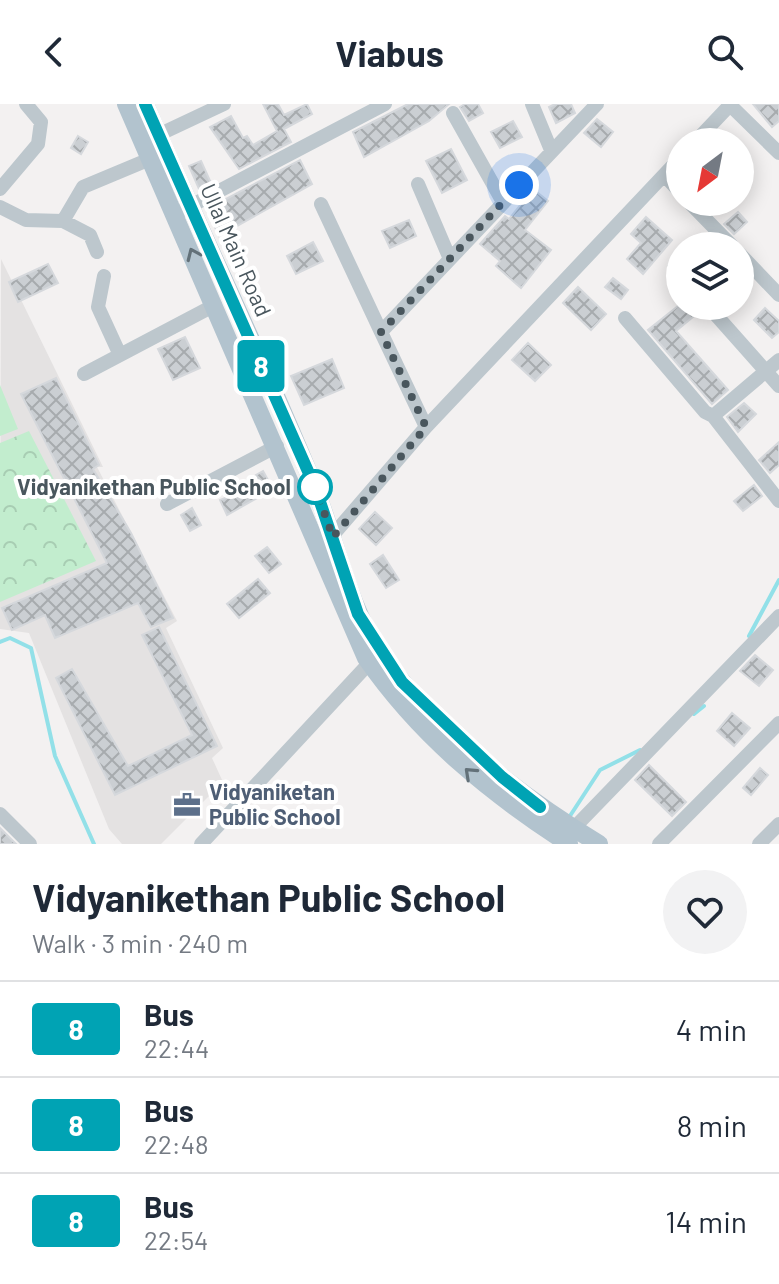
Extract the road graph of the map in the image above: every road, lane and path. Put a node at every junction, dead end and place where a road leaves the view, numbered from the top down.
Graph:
1 (26, 104) edge
2 (126, 104) edge
3 (145, 104) edge
4 (224, 104) edge
5 (385, 104) edge
6 (532, 104) edge
7 (597, 104) edge
8 (730, 104) edge
9 (453, 113) dead end
10 (708, 128) edge
11 (158, 135) junction
12 (551, 150) junction
13 (779, 153) edge
14 (150, 159) junction
15 (664, 175) edge
16 (1, 183) edge
17 (418, 184) dead end
18 (503, 202) junction
19 (321, 204) dead end
20 (0, 207) edge
21 (183, 210) junction
22 (703, 216) edge
23 (63, 221) junction
24 (718, 232) edge
25 (97, 252) dead end
26 (450, 259) junction
27 (754, 269) edge
28 (104, 276) dead end
29 (779, 295) edge
30 (215, 305) junction
31 (625, 318) dead end
32 (721, 320) edge
33 (381, 332) junction
34 (120, 355) junction
35 (779, 360) edge
36 (767, 371) junction
37 (84, 374) dead end
38 (779, 386) edge
39 (713, 416) junction
40 (426, 427) junction
41 (277, 446) junction
42 (779, 501) edge
43 (167, 504) dead end
44 (327, 542) junction
45 (779, 616) edge
46 (375, 657) junction
47 (779, 723) edge
48 (0, 814) edge
49 (779, 824) edge
50 (569, 838) edge
51 (30, 844) edge
52 (201, 844) edge
53 (599, 844) edge
54 (659, 844) edge
55 (759, 844) edge

1 - 16 street
2 - 14 main road, Ullal Main Road
3 - 11 main road, Ullal Main Road
4 - 11 street
5 - 21 street
6 - 12 street
7 - 12 street
8 - 10 street
8 - 13 street
9 - 18 street
11 - 21 main road, Ullal Main Road
12 - 18 street
14 - 21 main road, Ullal Main Road
14 - 23 street
15 - 40 street
17 - 26 street
18 - 26 street
19 - 33 street
20 - 23 street
30 -> 21 main road, Ullal Main Road
21 - 44 main road, Ullal Main Road
22 - 24 street
23 - 25 street
26 - 33 street
27 - 29 street
28 - 34 street
30 - 34 street
30 - 41 main road, Ullal Main Road
31 - 39 street
32 - 36 street
33 - 40 street
34 - 37 street
35 - 36 street
36 - 38 street
36 - 39 street
39 - 42 street
40 - 44 street
41 - 43 street
41 - 44 main road, Ullal Main Road
44 - 46 main road, Ullal Main Road
45 - 50 street
46 - 50 main road, Ullal Main Road
46 - 52 street
47 - 54 street
48 - 51 street
49 - 55 street
50 - 53 main road, Ullal Main Road

